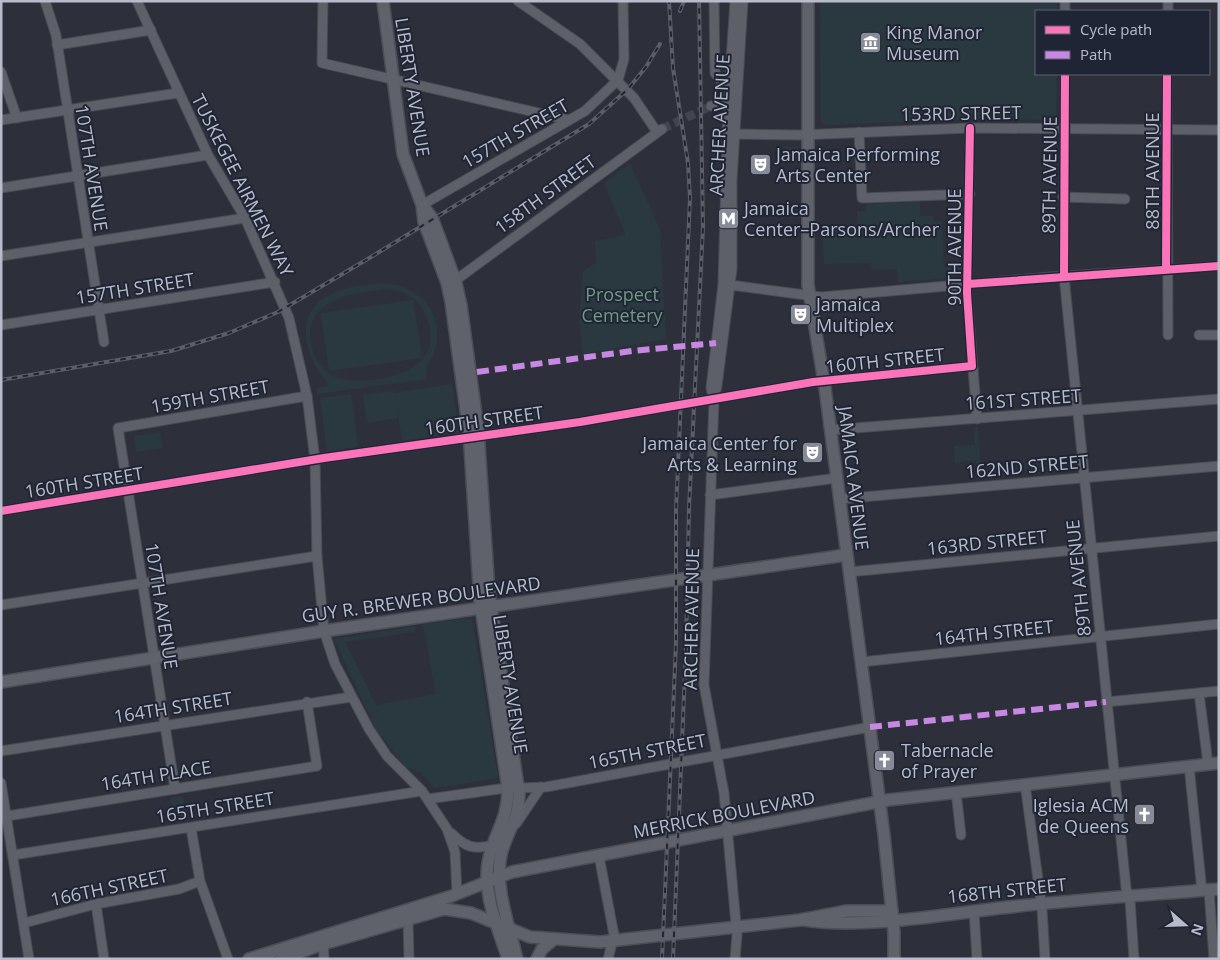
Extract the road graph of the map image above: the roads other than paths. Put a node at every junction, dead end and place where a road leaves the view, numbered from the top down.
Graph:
1 (44, 1) edge
2 (137, 1) edge
3 (323, 1) edge
4 (383, 1) edge
5 (518, 1) edge
6 (624, 1) edge
7 (714, 1) edge
8 (735, 1) edge
9 (743, 1) edge
10 (808, 1) edge
11 (150, 30) junction
12 (57, 45) junction
13 (1, 72) edge
14 (1064, 75) edge
15 (1167, 75) edge
16 (393, 79) junction
17 (618, 80) junction
18 (729, 87) junction
19 (178, 93) junction
20 (732, 102) junction
21 (711, 106) tunnel mouth
22 (67, 110) junction
23 (17, 118) junction
24 (1, 120) edge
25 (568, 120) junction
26 (970, 128) junction
27 (1065, 129) junction
28 (1167, 129) junction
29 (1219, 130) edge
30 (859, 132) junction
31 (734, 134) junction
32 (809, 135) junction
33 (208, 155) junction
34 (77, 176) junction
35 (1, 188) edge
36 (970, 194) junction
37 (1063, 197) junction
38 (1125, 199) dead end
39 (422, 205) junction
40 (245, 218) junction
41 (88, 243) junction
42 (1, 256) edge
43 (1219, 266) edge
44 (1166, 269) junction
45 (1064, 276) junction
46 (275, 282) junction
47 (451, 282) junction
48 (726, 284) junction
49 (968, 284) junction
50 (811, 296) junction
51 (98, 310) junction
52 (1, 325) edge
53 (1168, 335) dead end
54 (1199, 335) dead end
55 (1219, 335) edge
56 (104, 342) dead end
57 (972, 366) junction
58 (824, 381) junction
59 (306, 396) junction
60 (1219, 399) edge
61 (714, 400) junction
62 (1077, 411) junction
63 (977, 419) junction
64 (118, 428) joint
65 (830, 430) junction
66 (474, 438) junction
67 (315, 460) junction
68 (1219, 466) edge
69 (1084, 477) junction
70 (836, 478) junction
71 (127, 491) junction
72 (710, 495) junction
73 (839, 498) junction
74 (1, 511) edge
75 (1219, 536) edge
76 (1092, 548) junction
77 (846, 555) junction
78 (317, 556) junction
79 (849, 572) junction
80 (707, 575) junction
81 (142, 583) junction
82 (1, 606) edge
83 (486, 607) junction
84 (1219, 624) edge
85 (324, 631) junction
86 (1100, 637) junction
87 (154, 658) junction
88 (861, 662) junction
89 (1, 682) edge
90 (1219, 691) edge
91 (1199, 693) junction
92 (351, 696) junction
93 (307, 702) junction
94 (1106, 702) junction
95 (165, 725) junction
96 (870, 727) junction
97 (1, 751) edge
98 (716, 754) junction
99 (1213, 763) edge
100 (1189, 766) junction
101 (1115, 774) junction
102 (1, 783) edge
103 (1025, 784) junction
104 (541, 787) junction
105 (513, 788) junction
106 (175, 789) junction
107 (422, 791) junction
108 (956, 792) junction
109 (428, 799) junction
110 (880, 802) junction
111 (4, 817) edge
112 (514, 827) junction
113 (191, 828) junction
114 (447, 829) junction
115 (728, 831) junction
116 (962, 835) dead end
117 (493, 845) junction
118 (13, 855) junction
119 (599, 856) junction
120 (499, 876) junction
121 (200, 881) junction
122 (487, 881) junction
123 (1210, 890) edge
124 (457, 894) junction
125 (1128, 895) junction
126 (96, 904) junction
127 (1040, 904) junction
128 (974, 911) junction
129 (892, 915) junction
130 (408, 919) junction
131 (800, 920) junction
132 (24, 923) junction
133 (497, 924) junction
134 (736, 927) junction
135 (510, 930) junction
136 (554, 939) junction
137 (323, 940) junction
138 (612, 942) junction
139 (1214, 958) edge
140 (1219, 958) edge
141 (29, 959) edge
142 (104, 959) edge
143 (228, 959) edge
144 (249, 959) edge
145 (281, 959) edge
146 (324, 959) edge
147 (409, 959) edge
148 (508, 959) edge
149 (517, 959) edge
150 (537, 959) edge
151 (608, 959) edge
152 (735, 959) edge
153 (894, 959) edge
154 (977, 959) edge
155 (1045, 959) edge
156 (1134, 959) edge
157 (1204, 959) edge

1 - 12 street, 107TH AVENUE
2 - 11 street, TUSKEGEE AIRMEN WAY
3 - 16 street
4 - 16 main road, LIBERTY AVENUE
5 - 17 street
6 - 17 street
7 - 18 street
8 - 18 street, ARCHER AVENUE
9 - 20 street, ARCHER AVENUE
10 - 32 main road, JAMAICA AVENUE
11 - 12 street
11 - 19 street, TUSKEGEE AIRMEN WAY
12 - 22 street, 107TH AVENUE
13 - 23 street
14 - 27 street, 89TH AVENUE
15 - 28 street, 88TH AVENUE
16 - 25 street
16 - 39 main road, LIBERTY AVENUE
17 - 25 street, 157TH STREET
17 - 47 street, 158TH STREET
18 - 20 street, ARCHER AVENUE
19 - 22 street
19 - 33 street, TUSKEGEE AIRMEN WAY
20 - 21 street
20 - 31 street, ARCHER AVENUE
20 - 48 street, ARCHER AVENUE
22 - 23 street
22 - 34 street, 107TH AVENUE
23 - 24 street
25 - 39 street, 157TH STREET
26 - 27 street, 153RD STREET
26 - 30 street, 153RD STREET
26 - 36 street, 90TH AVENUE
27 - 28 street, 153RD STREET
27 - 37 street, 89TH AVENUE
28 - 29 street, 153RD STREET
28 - 44 street, 88TH AVENUE
30 - 32 street, 153RD STREET
30 - 36 street
31 - 32 street, 153RD STREET
31 - 48 street, ARCHER AVENUE
32 - 50 main road, JAMAICA AVENUE
33 - 34 street
33 - 40 street, TUSKEGEE AIRMEN WAY
34 - 35 street
34 - 41 street, 107TH AVENUE
36 - 49 street, 90TH AVENUE
37 - 38 street
37 - 45 street, 89TH AVENUE
39 - 47 main road, LIBERTY AVENUE
40 - 41 street
40 - 46 street, TUSKEGEE AIRMEN WAY
41 - 42 street
41 - 51 street, 107TH AVENUE
43 - 44 street
44 - 45 street
44 - 53 street, 88TH AVENUE
45 - 49 street
45 - 62 street, 89TH AVENUE
46 - 51 street, 157TH STREET
46 - 59 street, TUSKEGEE AIRMEN WAY
47 - 66 main road, LIBERTY AVENUE
48 - 50 street
48 - 61 street, ARCHER AVENUE
49 - 50 street
49 - 57 street, 90TH AVENUE
50 - 58 main road, JAMAICA AVENUE
51 - 52 street, 157TH STREET
51 - 56 street, 107TH AVENUE
54 - 55 street
57 - 58 street, 160TH STREET
57 - 63 street, 90TH AVENUE
58 - 61 street, 160TH STREET
58 - 65 main road, JAMAICA AVENUE
59 - 64 street, 159TH STREET
59 - 67 street, TUSKEGEE AIRMEN WAY
60 - 62 street, 161ST STREET
61 - 66 street, 160TH STREET
61 - 72 street, ARCHER AVENUE
62 - 63 street, 161ST STREET
62 - 69 street, 89TH AVENUE
63 - 65 street, 161ST STREET
64 - 71 street, 107TH AVENUE
65 - 70 main road, JAMAICA AVENUE
66 - 67 street, 160TH STREET
66 - 83 main road, LIBERTY AVENUE
67 - 71 street, 160TH STREET
67 - 78 street, TUSKEGEE AIRMEN WAY
68 - 69 street, 162ND STREET
69 - 73 street, 162ND STREET
69 - 76 street, 89TH AVENUE
70 - 72 street
70 - 73 main road, JAMAICA AVENUE
71 - 74 street, 160TH STREET
71 - 81 street, 107TH AVENUE
72 - 80 street, ARCHER AVENUE
73 - 77 main road, JAMAICA AVENUE
75 - 76 street, 163RD STREET
76 - 79 street, 163RD STREET
76 - 86 street, 89TH AVENUE
77 - 79 main road, JAMAICA AVENUE
77 - 80 main road, GUY R. BREWER BOULEVARD
78 - 81 street
78 - 85 street, TUSKEGEE AIRMEN WAY
79 - 88 main road, JAMAICA AVENUE
80 - 83 main road, GUY R. BREWER BOULEVARD
80 - 98 street, ARCHER AVENUE
81 - 82 street
81 - 87 street, 107TH AVENUE
83 - 85 main road, GUY R. BREWER BOULEVARD
83 - 105 main road, LIBERTY AVENUE
84 - 86 street, 164TH STREET
85 - 87 main road, GUY R. BREWER BOULEVARD
85 - 92 street, TUSKEGEE AIRMEN WAY
86 - 88 street, 164TH STREET
86 - 94 street, 89TH AVENUE
87 - 89 main road, GUY R. BREWER BOULEVARD
87 - 95 street, 107TH AVENUE
88 - 96 main road, JAMAICA AVENUE
90 - 91 street
91 - 94 street
91 - 99 street
92 - 93 street, 164TH STREET
92 - 107 street, TUSKEGEE AIRMEN WAY
93 - 95 street, 164TH STREET
93 - 106 street, 164TH PLACE
94 - 101 street, 89TH AVENUE
95 - 97 street, 164TH STREET
95 - 106 street, 107TH AVENUE
96 - 98 street, 165TH STREET
96 - 110 main road, JAMAICA AVENUE
98 - 104 street, 165TH STREET
98 - 115 street, ARCHER AVENUE
99 - 100 main road, MERRICK BOULEVARD
100 - 101 main road, MERRICK BOULEVARD
100 - 123 street
101 - 103 main road, MERRICK BOULEVARD
101 - 125 street, 89TH AVENUE
102 - 111 street
103 - 108 main road, MERRICK BOULEVARD
103 - 127 street
104 - 105 street, 165TH STREET
104 - 112 street, LIBERTY AVENUE
105 - 109 street, 165TH STREET
105 - 112 main road, LIBERTY AVENUE
105 - 117 main road, LIBERTY AVENUE
106 - 111 street, 164TH PLACE
107 - 109 street, TUSKEGEE AIRMEN WAY
107 - 113 street, 165TH STREET
108 - 110 main road, MERRICK BOULEVARD
108 - 116 street
109 - 114 street, TUSKEGEE AIRMEN WAY
110 - 115 main road, MERRICK BOULEVARD
110 - 129 main road, JAMAICA AVENUE
111 - 118 street
112 - 120 main road, LIBERTY AVENUE
113 - 118 street, 165TH STREET
113 - 121 street
114 - 117 street, TUSKEGEE AIRMEN WAY
114 - 124 street, TUSKEGEE AIRMEN WAY
115 - 119 main road, MERRICK BOULEVARD
115 - 134 street, ARCHER AVENUE
117 - 122 main road, LIBERTY AVENUE
118 - 132 street
119 - 120 main road, MERRICK BOULEVARD
119 - 138 street
120 - 122 main road, MERRICK BOULEVARD
120 - 135 main road, LIBERTY AVENUE
121 - 126 street, 166TH STREET
121 - 143 street
122 - 124 main road, MERRICK BOULEVARD
122 - 133 main road, LIBERTY AVENUE
123 - 125 main road, 168TH STREET
123 - 139 street
124 - 137 main road, MERRICK BOULEVARD
125 - 127 main road, 168TH STREET
125 - 156 street, 89TH AVENUE
126 - 132 street, 166TH STREET
126 - 142 street
127 - 128 main road, 168TH STREET
127 - 155 street
128 - 129 main road, 168TH STREET
128 - 154 street
129 - 131 main road, 168TH STREET
129 - 131 main road, 168TH STREET
129 - 153 main road, JAMAICA AVENUE
130 - 133 main road, MERRICK BOULEVARD
130 - 137 main road, MERRICK BOULEVARD
130 - 147 street
131 - 134 main road, 168TH STREET
132 - 141 street
133 - 135 main road, 168TH STREET
133 - 148 main road, LIBERTY AVENUE
134 - 138 main road, 168TH STREET
134 - 152 street, ARCHER AVENUE
135 - 136 main road, 168TH STREET
135 - 149 main road, LIBERTY AVENUE
136 - 138 main road, 168TH STREET
136 - 150 main road
137 - 144 main road, MERRICK BOULEVARD
137 - 145 main road, MERRICK BOULEVARD
137 - 146 street
138 - 151 street
139 - 140 street
139 - 157 street

